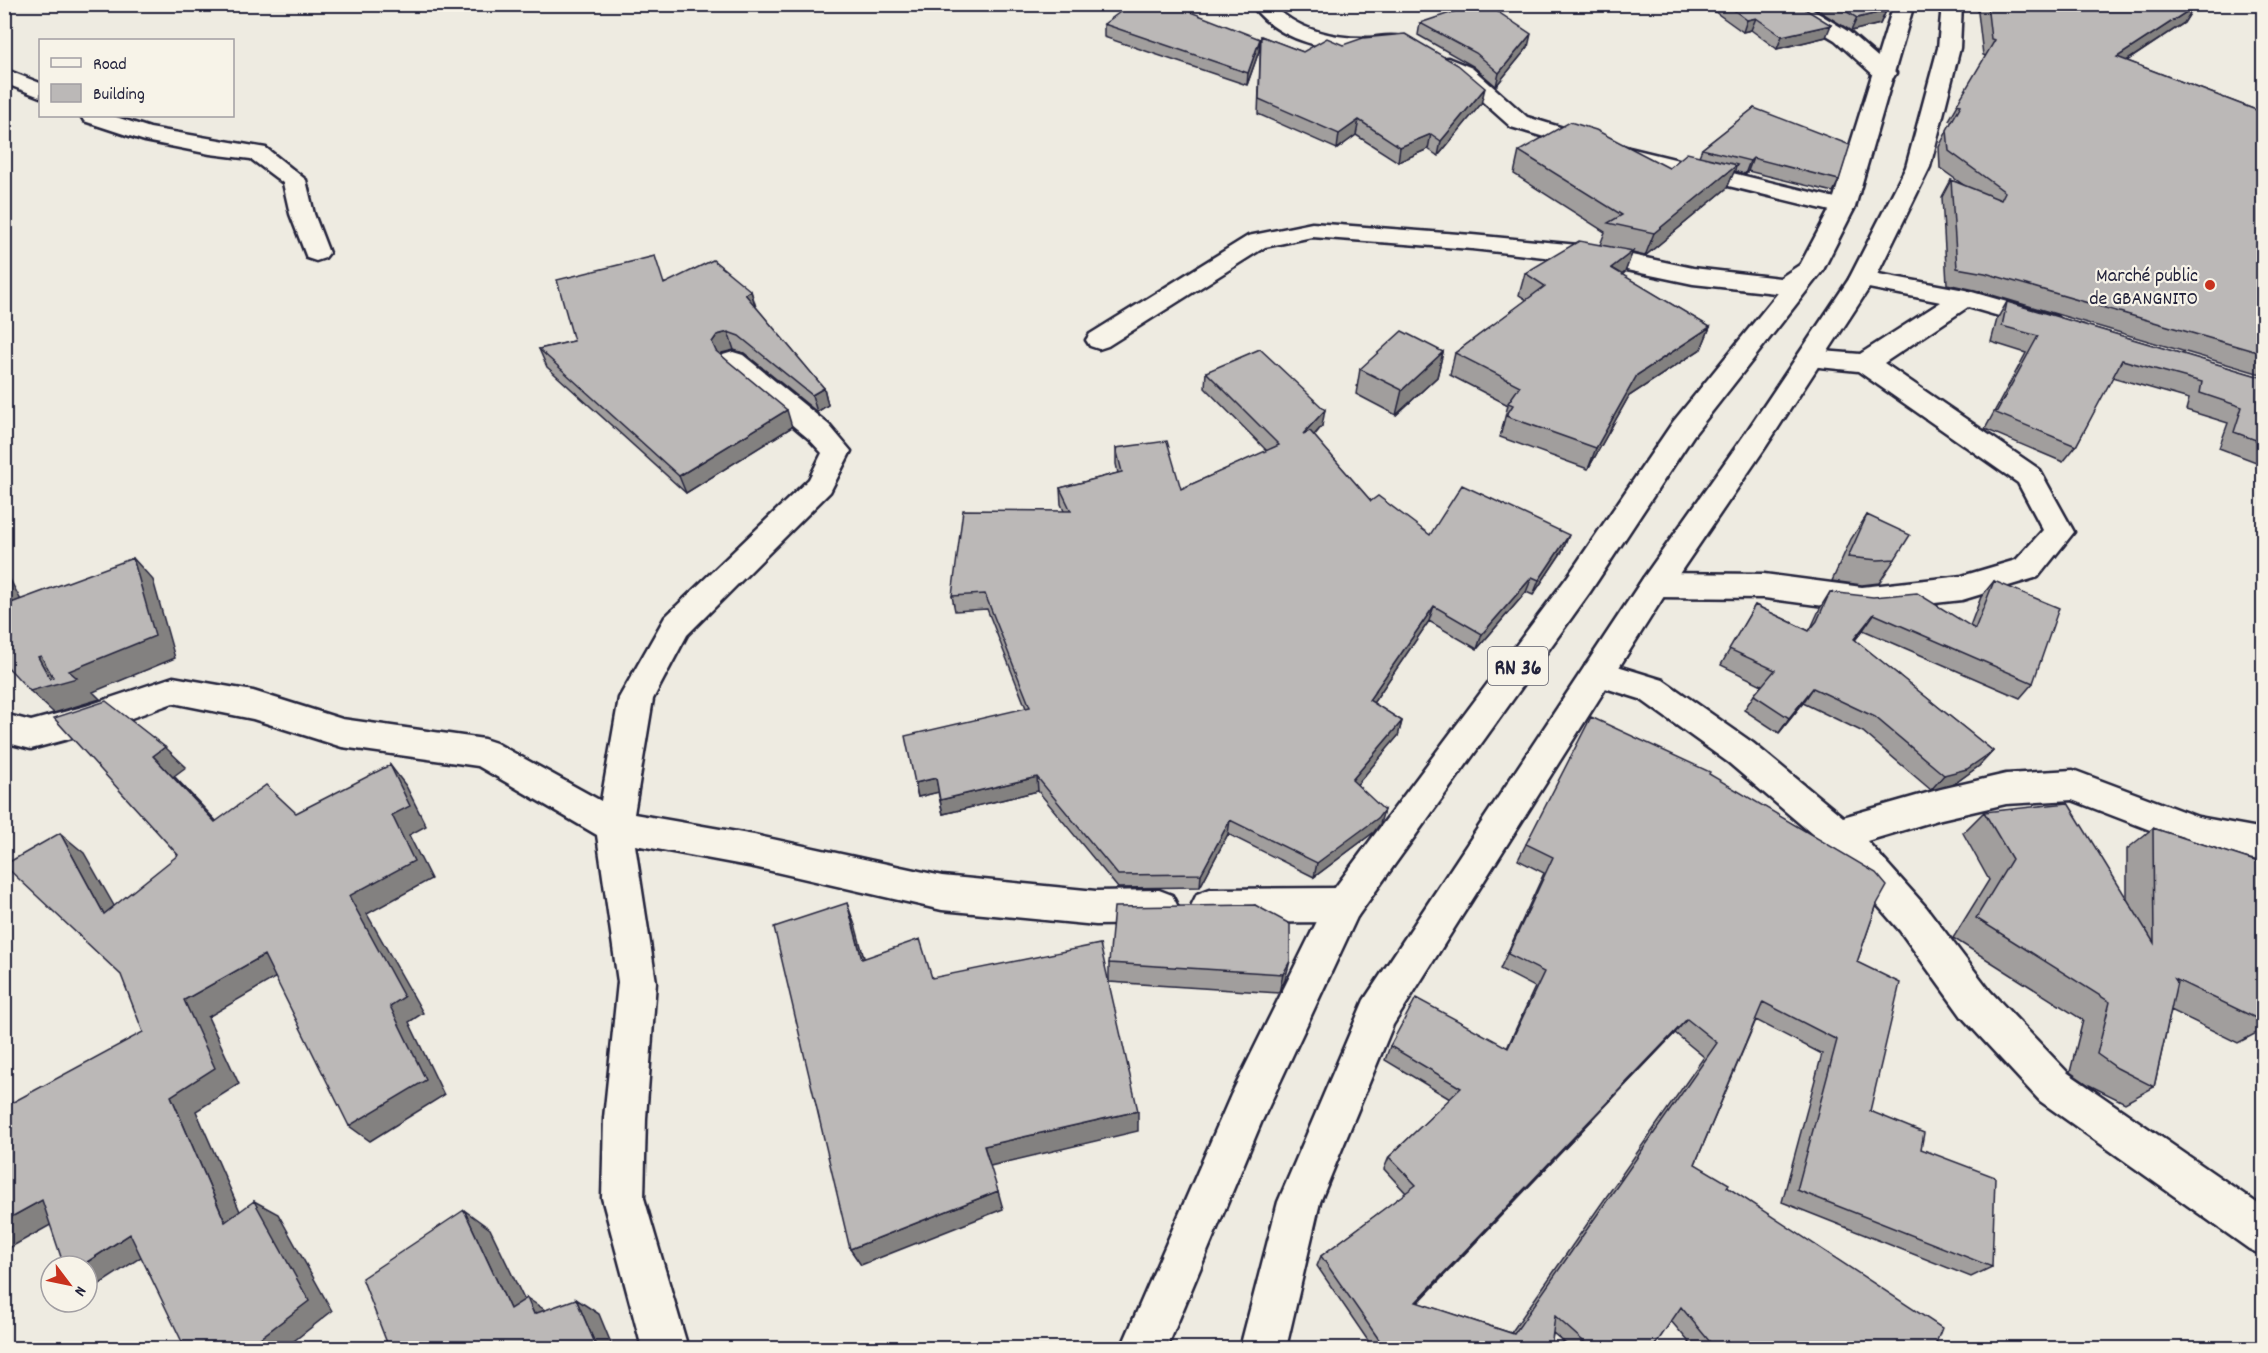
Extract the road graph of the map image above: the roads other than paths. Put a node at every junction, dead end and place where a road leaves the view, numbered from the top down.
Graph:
1 (1261, 4) edge
2 (1788, 4) edge
3 (1904, 4) edge
4 (1952, 4) edge
5 (1885, 73) junction
6 (4, 75) edge
7 (39, 91) edge
8 (95, 117) edge
9 (1844, 207) junction
10 (316, 253) dead end
11 (1810, 270) junction
12 (1862, 279) junction
13 (1965, 298) junction
14 (2068, 329) edge
15 (1099, 340) dead end
16 (1810, 359) junction
17 (733, 361) dead end
18 (1865, 363) junction
19 (1655, 585) junction
20 (1598, 673) junction
21 (4, 728) edge
22 (614, 826) junction
23 (1838, 834) junction
24 (2264, 845) edge
25 (1344, 905) junction
26 (2264, 1234) edge
27 (1141, 1346) edge
28 (665, 1348) edge
29 (1263, 1348) edge

1 - 9 street
2 - 5 street
3 - 5 street, RN 36
4 - 12 street, RN 36
5 - 9 street, RN 36
6 - 7 street
8 - 10 street
9 - 11 street, RN 36
11 - 15 street
11 - 25 street, RN 36
12 - 13 street
12 - 16 street, RN 36
13 - 14 street
13 - 18 street
16 - 18 street
16 - 19 street, RN 36
17 - 22 street
18 - 19 street
19 - 20 street, RN 36
20 - 23 street
20 - 29 street, RN 36
21 - 22 street
22 - 25 street
22 - 28 street
23 - 24 street
23 - 26 street
25 - 27 street, RN 36

